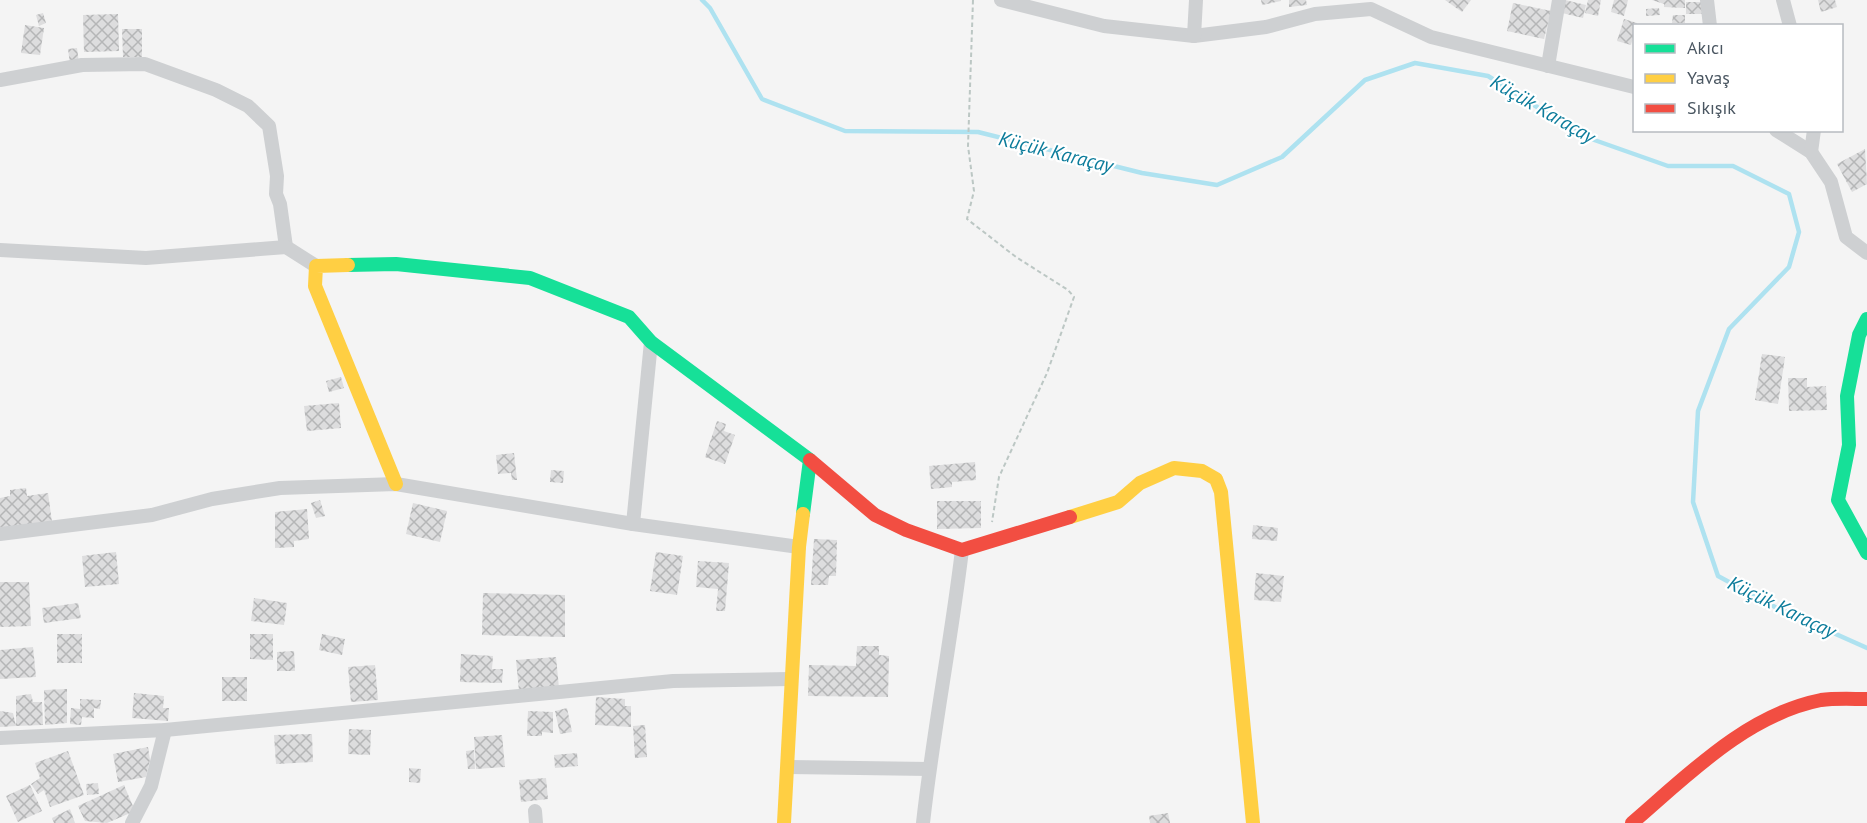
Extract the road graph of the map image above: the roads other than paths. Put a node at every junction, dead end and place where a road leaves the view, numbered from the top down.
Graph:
1 (1001, 0) edge
2 (1196, 0) edge
3 (1559, 0) edge
4 (1707, 0) edge
5 (1783, 0) edge
6 (1314, 7) edge
7 (1710, 24) edge
8 (1789, 24) edge
9 (1194, 36) junction
10 (1548, 66) junction
11 (0, 80) edge
12 (1633, 87) edge
13 (1779, 132) edge
14 (1814, 132) edge
15 (1811, 153) junction
16 (286, 248) junction
17 (0, 250) edge
18 (1867, 253) edge
19 (316, 266) junction
20 (1867, 319) edge
21 (651, 342) junction
22 (810, 460) junction
23 (396, 484) junction
24 (633, 524) junction
25 (0, 534) edge
26 (798, 547) junction
27 (962, 550) junction
28 (1867, 553) edge
29 (790, 679) junction
30 (1867, 699) edge
31 (165, 730) junction
32 (0, 738) edge
33 (789, 767) junction
34 (929, 770) junction
35 (132, 823) edge
36 (784, 823) edge
37 (923, 823) edge
38 (1253, 823) edge
39 (1632, 823) edge

1 - 9 street
2 - 9 street
3 - 10 street
4 - 7 street
5 - 8 street
6 - 9 street
6 - 10 street
10 - 12 street
11 - 16 street
13 - 15 street
14 - 15 street
15 - 18 street
16 - 17 street
16 - 19 street
19 - 21 street
19 - 23 street
20 - 28 street
21 - 22 street
21 - 24 street
22 - 26 street
22 - 27 street
23 - 24 street
23 - 25 street
24 - 26 street
26 - 29 street
27 - 34 street
27 - 38 street
29 - 31 street
29 - 33 street
30 - 39 street
31 - 32 street
31 - 35 street
33 - 34 street
33 - 36 street
34 - 37 street

